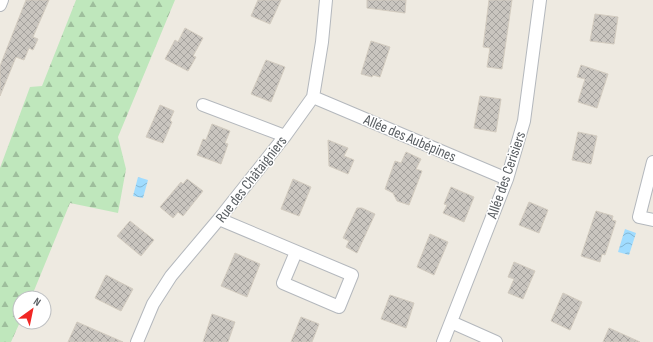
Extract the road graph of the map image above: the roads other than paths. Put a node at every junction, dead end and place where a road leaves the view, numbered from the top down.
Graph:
1 (2, 0) edge
2 (326, 0) edge
3 (540, 0) edge
4 (0, 5) edge
5 (313, 97) junction
6 (203, 105) dead end
7 (285, 136) junction
8 (653, 162) edge
9 (507, 179) junction
10 (219, 219) junction
11 (653, 220) edge
12 (296, 252) junction
13 (451, 322) junction
14 (137, 342) edge
15 (443, 342) edge
16 (496, 342) edge

1 - 4 street
2 - 5 street, Rue des Châtaigniers
3 - 9 street, Allée des Cerisiers
5 - 7 street, Rue des Châtaigniers
5 - 9 street, Allée des Aubépines
6 - 7 street
7 - 10 street, Rue des Châtaigniers
8 - 11 street
9 - 13 street, Allée des Cerisiers
10 - 12 street
10 - 14 street, Rue des Châtaigniers
12 - 12 street
13 - 15 street, Allée des Cerisiers
13 - 16 street

